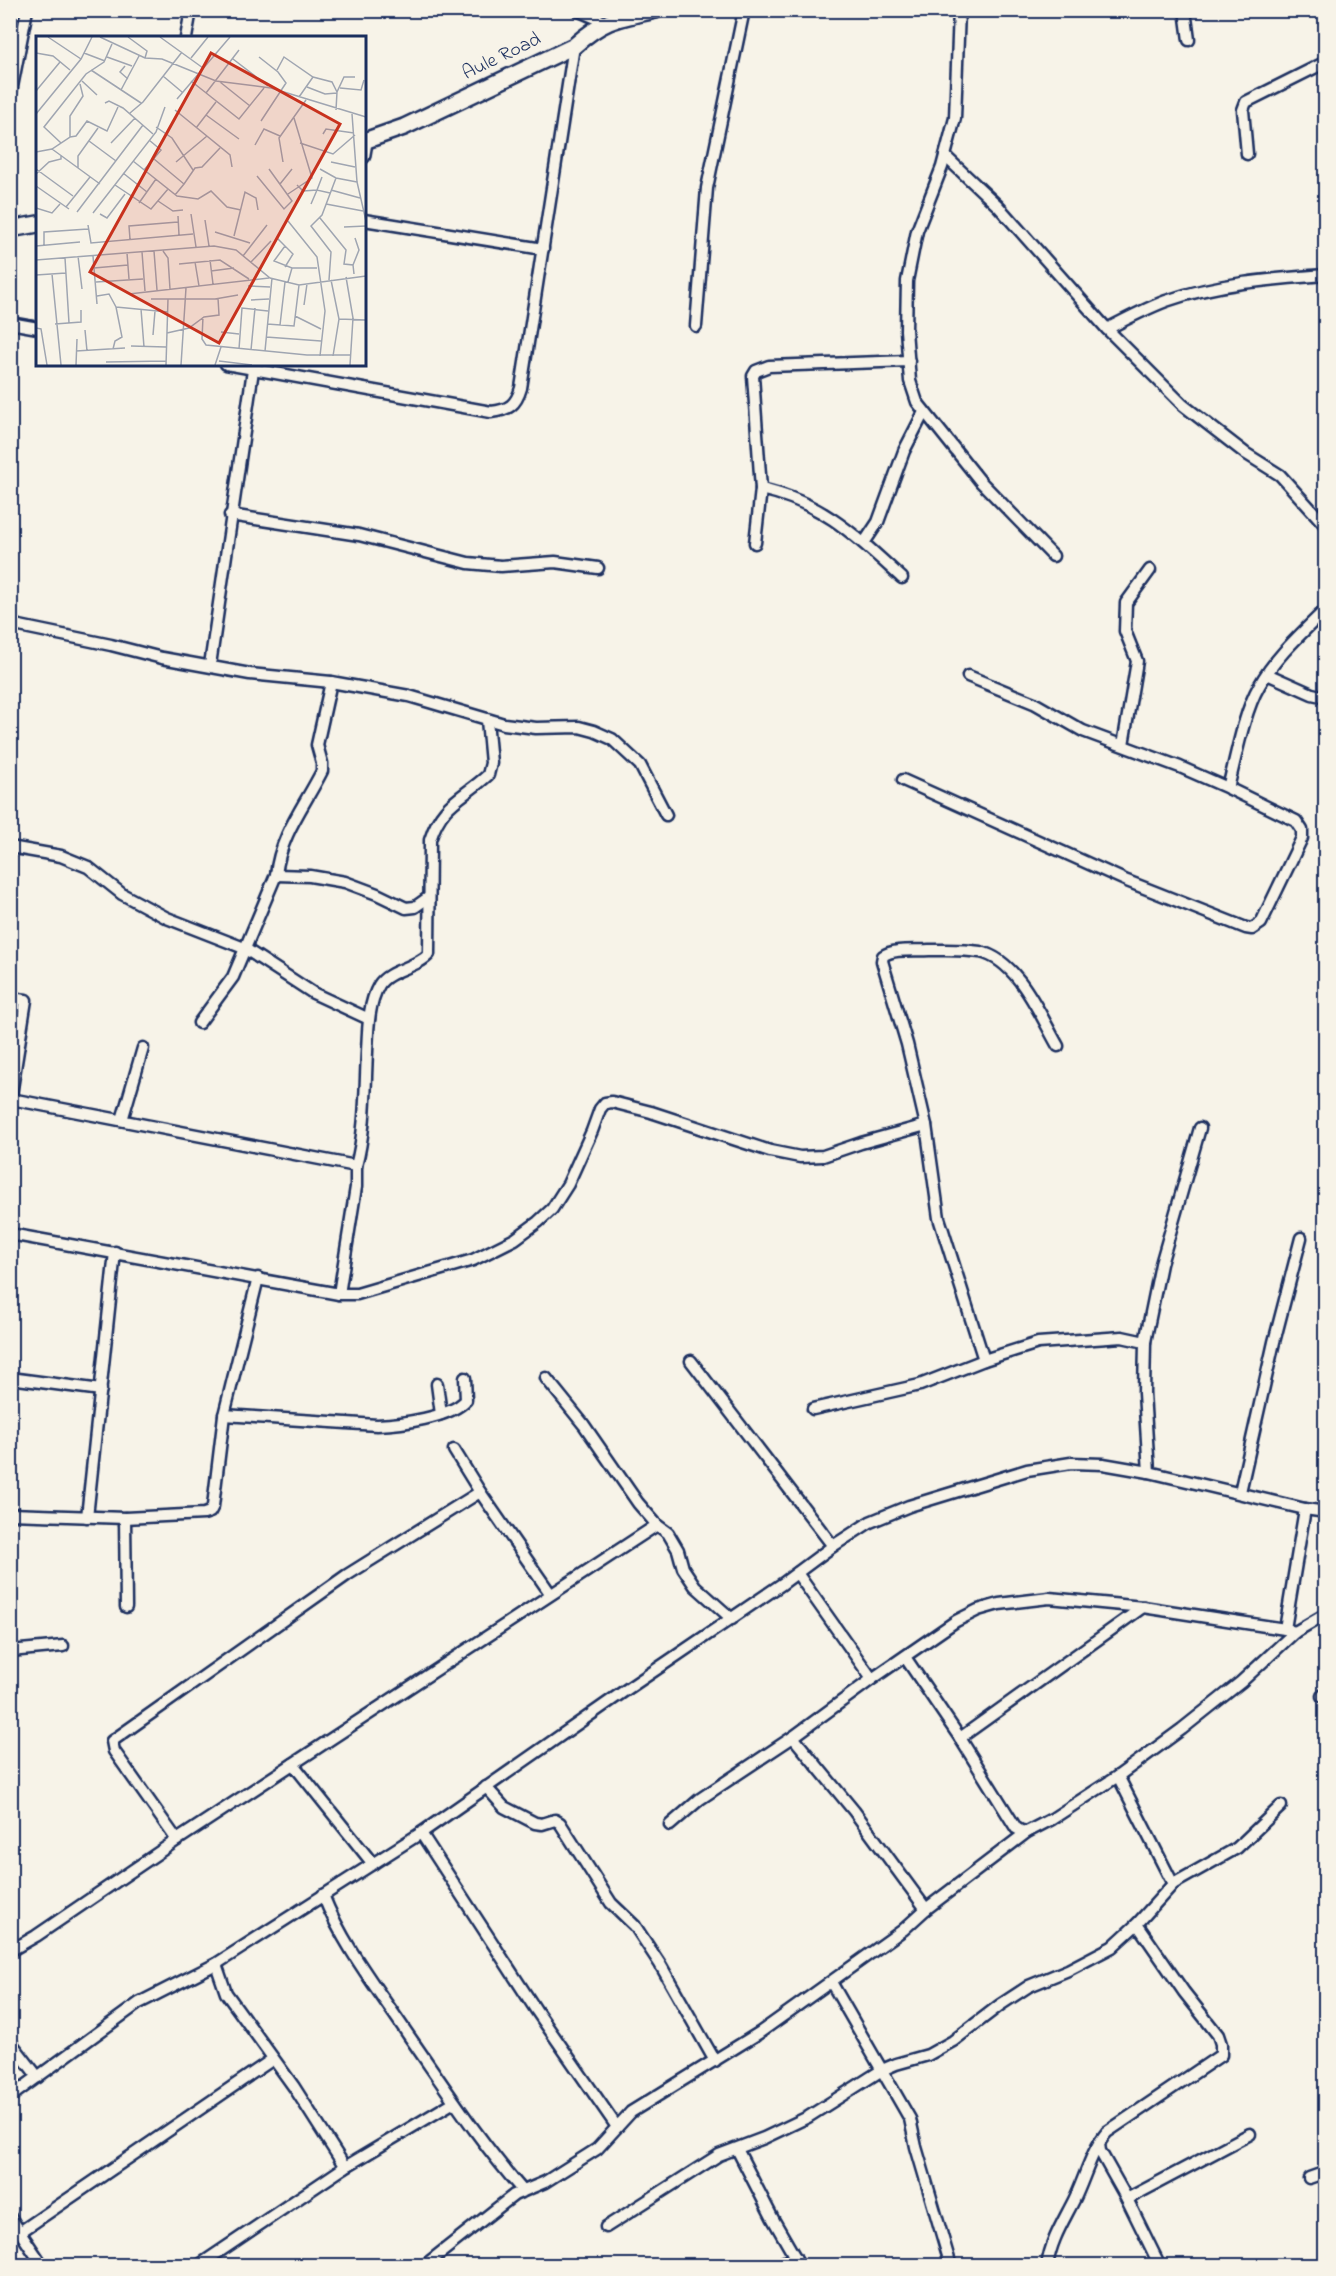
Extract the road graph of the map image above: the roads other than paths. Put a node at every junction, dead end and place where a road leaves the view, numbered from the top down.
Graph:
1 (27, 10) edge
2 (191, 10) edge
3 (577, 10) edge
4 (656, 10) edge
5 (744, 10) edge
6 (959, 10) edge
7 (1185, 10) edge
8 (605, 22) junction
9 (186, 36) edge
10 (1189, 40) dead end
11 (574, 46) junction
12 (1326, 62) edge
13 (10, 97) edge
14 (366, 140) edge
15 (1247, 154) dead end
16 (945, 156) junction
17 (366, 220) edge
18 (36, 224) edge
19 (10, 229) edge
20 (543, 249) junction
21 (1326, 275) edge
22 (10, 323) edge
23 (696, 326) dead end
24 (36, 328) edge
25 (1107, 329) junction
26 (909, 361) junction
27 (235, 366) edge
28 (253, 370) junction
29 (924, 412) junction
30 (761, 489) junction
31 (231, 515) junction
32 (1326, 526) edge
33 (755, 543) dead end
34 (864, 543) junction
35 (1053, 556) dead end
36 (598, 568) dead end
37 (1150, 570) dead end
38 (902, 578) dead end
39 (1326, 609) edge
40 (10, 624) edge
41 (210, 665) junction
42 (1267, 674) junction
43 (968, 676) dead end
44 (331, 682) junction
45 (1326, 697) edge
46 (488, 720) junction
47 (1123, 745) junction
48 (903, 780) dead end
49 (1228, 788) junction
50 (666, 815) dead end
51 (10, 847) edge
52 (276, 875) junction
53 (429, 897) junction
54 (244, 948) junction
55 (10, 999) edge
56 (369, 1019) junction
57 (199, 1023) dead end
58 (1058, 1046) dead end
59 (143, 1048) dead end
60 (11, 1100) edge
61 (122, 1120) junction
62 (926, 1125) junction
63 (1200, 1128) dead end
64 (356, 1166) junction
65 (10, 1234) edge
66 (1301, 1238) dead end
67 (114, 1252) junction
68 (258, 1278) junction
69 (339, 1294) junction
70 (1144, 1342) junction
71 (984, 1360) junction
72 (691, 1361) dead end
73 (10, 1378) edge
74 (465, 1378) dead end
75 (546, 1378) dead end
76 (437, 1384) dead end
77 (101, 1390) junction
78 (813, 1409) dead end
79 (441, 1414) junction
80 (225, 1415) junction
81 (454, 1450) dead end
82 (1149, 1472) junction
83 (480, 1492) junction
84 (1240, 1492) junction
85 (1305, 1509) junction
86 (1326, 1512) edge
87 (10, 1514) edge
88 (87, 1517) junction
89 (125, 1518) junction
90 (657, 1525) junction
91 (833, 1546) junction
92 (797, 1573) junction
93 (550, 1593) junction
94 (126, 1607) dead end
95 (1143, 1607) junction
96 (1326, 1614) edge
97 (732, 1619) junction
98 (1290, 1630) junction
99 (63, 1646) dead end
100 (10, 1651) edge
101 (905, 1657) junction
102 (872, 1678) junction
103 (793, 1737) junction
104 (960, 1738) junction
105 (293, 1764) junction
106 (1118, 1776) junction
107 (486, 1787) junction
108 (1281, 1806) dead end
109 (670, 1825) dead end
110 (1027, 1832) junction
111 (421, 1833) junction
112 (177, 1840) junction
113 (373, 1864) junction
114 (1173, 1884) junction
115 (323, 1895) junction
116 (926, 1909) junction
117 (1137, 1924) junction
118 (10, 1951) edge
119 (216, 1964) junction
120 (831, 1982) junction
121 (10, 2041) edge
122 (273, 2059) junction
123 (715, 2061) junction
124 (882, 2070) junction
125 (38, 2077) junction
126 (10, 2097) edge
127 (454, 2102) junction
128 (617, 2127) junction
129 (1250, 2134) dead end
130 (1099, 2144) junction
131 (737, 2149) junction
132 (345, 2167) junction
133 (1326, 2172) edge
134 (1309, 2178) dead end
135 (523, 2191) junction
136 (1127, 2199) junction
137 (10, 2217) edge
138 (606, 2227) dead end
139 (21, 2232) junction
140 (798, 2261) edge
141 (430, 2264) edge
142 (43, 2265) edge
143 (198, 2265) edge
144 (776, 2265) edge
145 (951, 2265) edge
146 (1047, 2265) edge
147 (1160, 2265) edge

1 - 13 street
2 - 9 street
3 - 8 street
4 - 8 street, Aule Road
5 - 23 street
6 - 16 street
7 - 10 street
8 - 11 street, Aule Road
11 - 14 street, Aule Road
11 - 20 street
12 - 15 street
16 - 25 street
16 - 26 street
17 - 20 street
18 - 19 street
20 - 28 street
21 - 25 street
22 - 24 street
25 - 32 street
26 - 29 street
26 - 30 street
27 - 28 street
28 - 31 street
29 - 34 street
29 - 35 street
30 - 33 street
30 - 34 street
31 - 36 street
31 - 41 street
34 - 38 street
37 - 47 street
39 - 42 street
40 - 41 street
41 - 44 street
42 - 45 street
42 - 49 street
43 - 47 street
44 - 46 street
44 - 52 street
46 - 50 street
46 - 53 street
47 - 49 street
48 - 49 street
51 - 54 street
52 - 53 street
52 - 54 street
53 - 56 street
54 - 56 street
54 - 57 street
55 - 60 street
56 - 64 street
58 - 62 street
59 - 61 street
60 - 61 street
61 - 64 street
62 - 69 street
62 - 71 street
63 - 70 street
64 - 69 street
65 - 67 street
66 - 84 street
67 - 68 street
67 - 77 street
68 - 69 street
68 - 80 street
70 - 71 street
70 - 82 street
71 - 78 street
72 - 91 street
73 - 77 street
74 - 79 street
75 - 90 street
76 - 79 street
77 - 88 street
79 - 80 street
80 - 89 street
81 - 83 street
82 - 84 street
82 - 91 street
83 - 93 street
83 - 112 street
84 - 85 street
85 - 86 street
85 - 98 street
87 - 88 street
88 - 89 street
89 - 94 street
90 - 93 street
90 - 97 street
91 - 92 street
92 - 97 street
92 - 102 street
93 - 105 street
95 - 98 street
95 - 101 street
95 - 104 street
96 - 98 street
97 - 107 street
98 - 106 street
99 - 100 street
101 - 102 street
101 - 104 street
102 - 103 street
103 - 109 street
103 - 116 street
104 - 110 street
105 - 112 street
105 - 113 street
106 - 110 street
106 - 114 street
107 - 111 street
107 - 123 street
108 - 114 street
110 - 116 street
111 - 113 street
111 - 128 street
112 - 118 street
113 - 115 street
114 - 117 street
115 - 119 street
115 - 127 street
116 - 120 street
117 - 124 street
117 - 130 street
119 - 122 street
119 - 125 street
120 - 123 street
120 - 124 street
121 - 125 street
122 - 132 street
122 - 139 street
123 - 128 street
124 - 131 street
124 - 145 street
125 - 126 street
127 - 132 street
127 - 135 street
128 - 135 street
129 - 136 street
130 - 136 street
130 - 146 street
131 - 138 street
131 - 140 street
132 - 143 street
133 - 134 street
135 - 141 street
136 - 147 street
137 - 139 street
139 - 142 street
140 - 144 street

